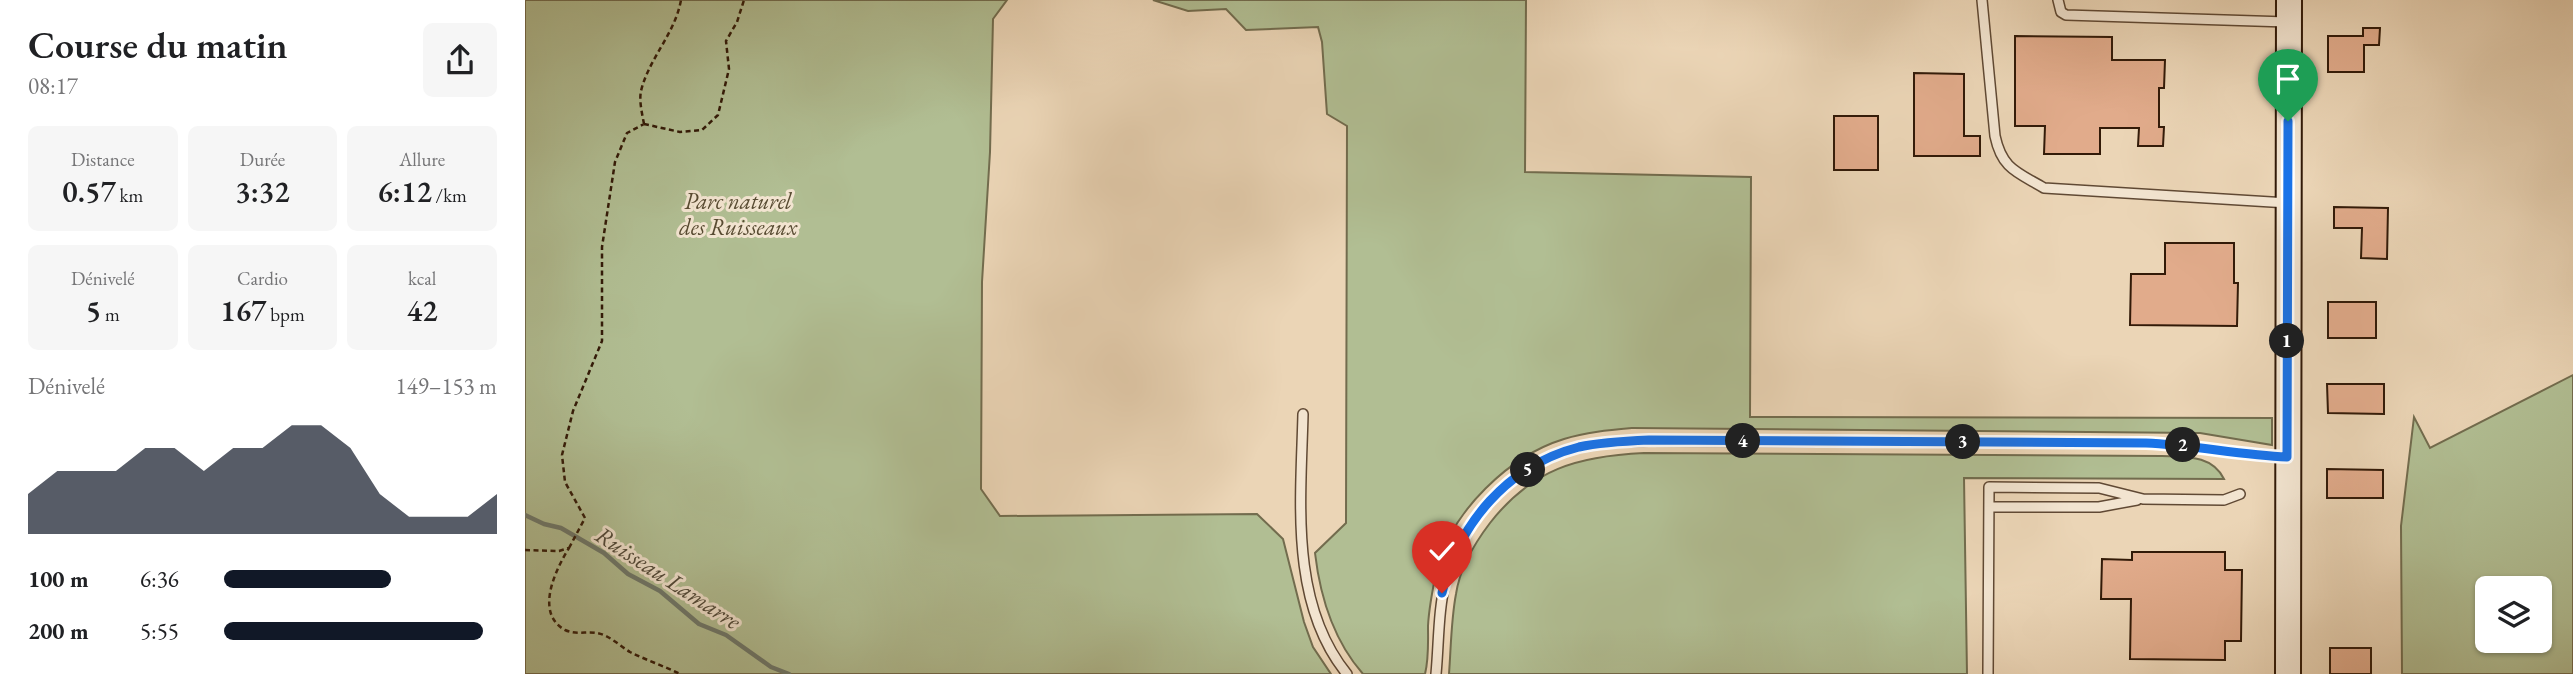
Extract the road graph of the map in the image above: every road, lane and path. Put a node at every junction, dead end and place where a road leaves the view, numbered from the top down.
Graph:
1 (681, 0) edge
2 (744, 0) edge
3 (1982, 0) edge
4 (2058, 0) edge
5 (2289, 11) edge
6 (644, 124) junction
7 (2288, 203) junction
8 (1303, 414) dead end
9 (2287, 457) junction
10 (2240, 494) dead end
11 (2143, 499) junction
12 (1989, 506) junction
13 (569, 548) junction
14 (525, 550) edge
15 (680, 674) edge
16 (1347, 674) edge
17 (1436, 674) edge
18 (1988, 674) edge
19 (2288, 674) edge

1 - 6 path
2 - 6 path
3 - 7 lane
4 - 5 lane
5 - 7 street
6 - 13 path
7 - 9 street
8 - 16 lane
9 - 17 lane
9 - 19 street
10 - 11 lane
11 - 12 lane
11 - 12 lane
12 - 18 lane
13 - 14 path
13 - 15 path

